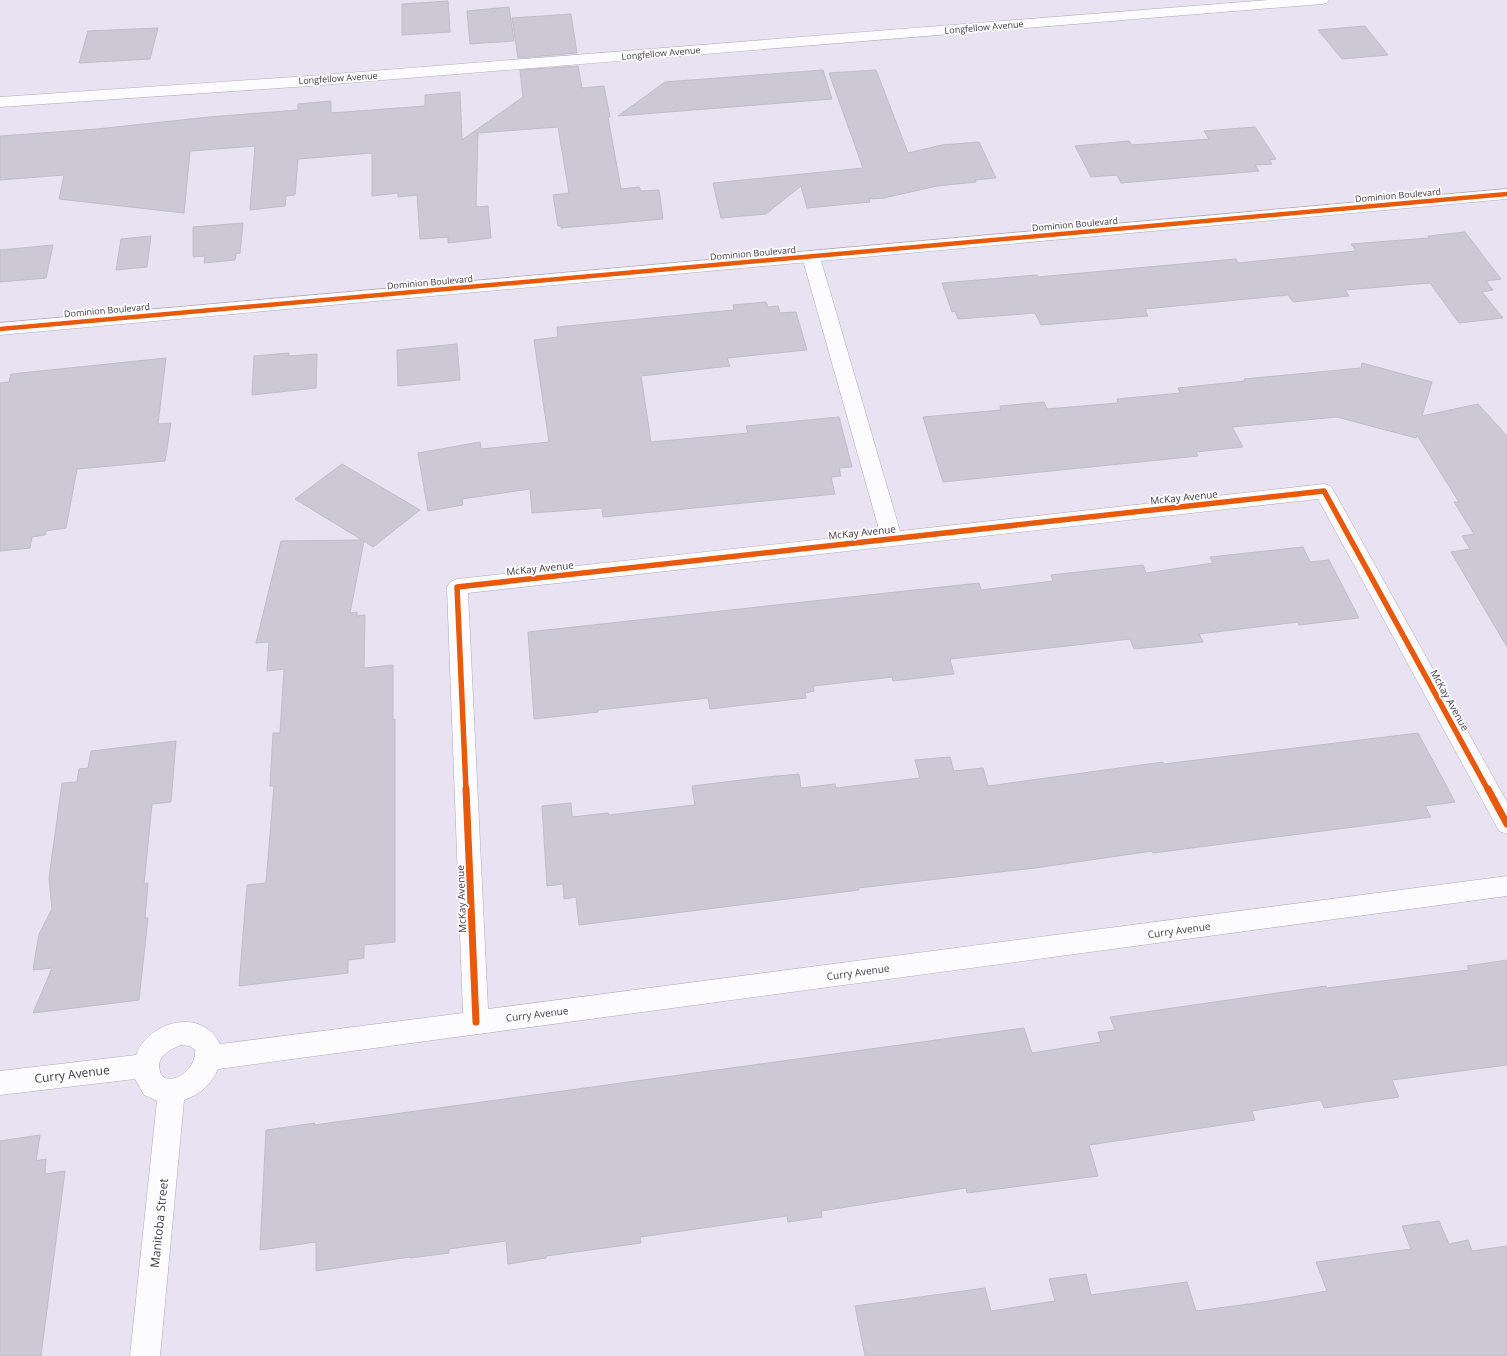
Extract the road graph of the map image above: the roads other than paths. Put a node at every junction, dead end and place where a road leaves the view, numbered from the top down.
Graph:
1 (1322, 0) edge
2 (0, 102) edge
3 (1507, 194) edge
4 (812, 256) junction
5 (0, 329) edge
6 (892, 539) junction
7 (1507, 824) edge
8 (1507, 886) edge
9 (476, 1022) junction
10 (209, 1058) junction
11 (145, 1066) junction
12 (0, 1083) edge
13 (172, 1090) junction
14 (145, 1356) edge

1 - 2 street, Longfellow Avenue
3 - 4 street, Dominion Boulevard
4 - 5 street, Dominion Boulevard
4 - 6 street
6 - 7 street, McKay Avenue
6 - 9 street, McKay Avenue
8 - 9 street, Curry Avenue
9 - 10 street, Curry Avenue
10 - 11 street
10 - 13 street
11 - 12 street, Curry Avenue
11 - 13 street
13 - 14 street, Manitoba Street

